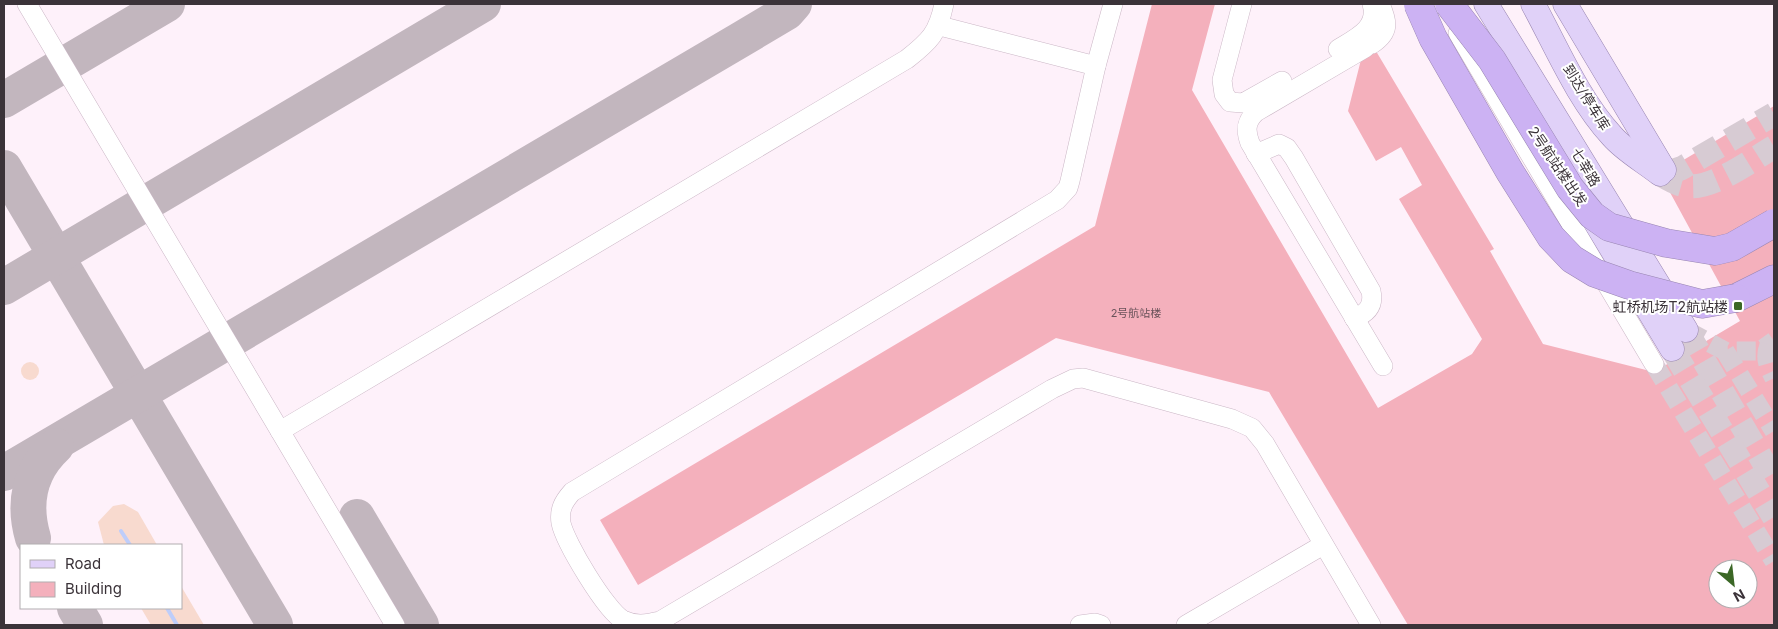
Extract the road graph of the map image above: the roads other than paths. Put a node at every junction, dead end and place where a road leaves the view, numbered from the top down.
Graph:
1 (27, 4) edge
2 (944, 4) edge
3 (1113, 4) edge
4 (1242, 4) edge
5 (1372, 4) edge
6 (1380, 4) edge
7 (1418, 4) edge
8 (1441, 4) edge
9 (1449, 4) edge
10 (1465, 4) edge
11 (1486, 4) edge
12 (1533, 4) edge
13 (1565, 4) edge
14 (940, 26) junction
15 (1096, 66) junction
16 (1256, 154) junction
17 (1774, 224) edge
18 (1774, 279) edge
19 (1354, 318) junction
20 (1686, 330) tunnel mouth
21 (1663, 356) joint
22 (1383, 366) dead end
23 (280, 431) junction
24 (1323, 544) junction
25 (395, 625) edge
26 (1080, 625) edge
27 (1101, 625) edge
28 (1186, 625) edge
29 (1371, 625) edge

1 - 23 street
2 - 14 street
3 - 15 street
4 - 5 street
6 - 16 street
7 - 18 highway, bridge
8 - 21 street
9 - 17 highway, 2号航站楼出发, bridge
10 - 21 main road
11 - 20 main road, 七莘路
12 - 13 main road, 到达/停车库
14 - 15 street
14 - 23 street
15 - 24 street
16 - 19 street
16 - 19 street
19 - 22 street
23 - 25 street
24 - 28 street
24 - 29 street
26 - 27 street

